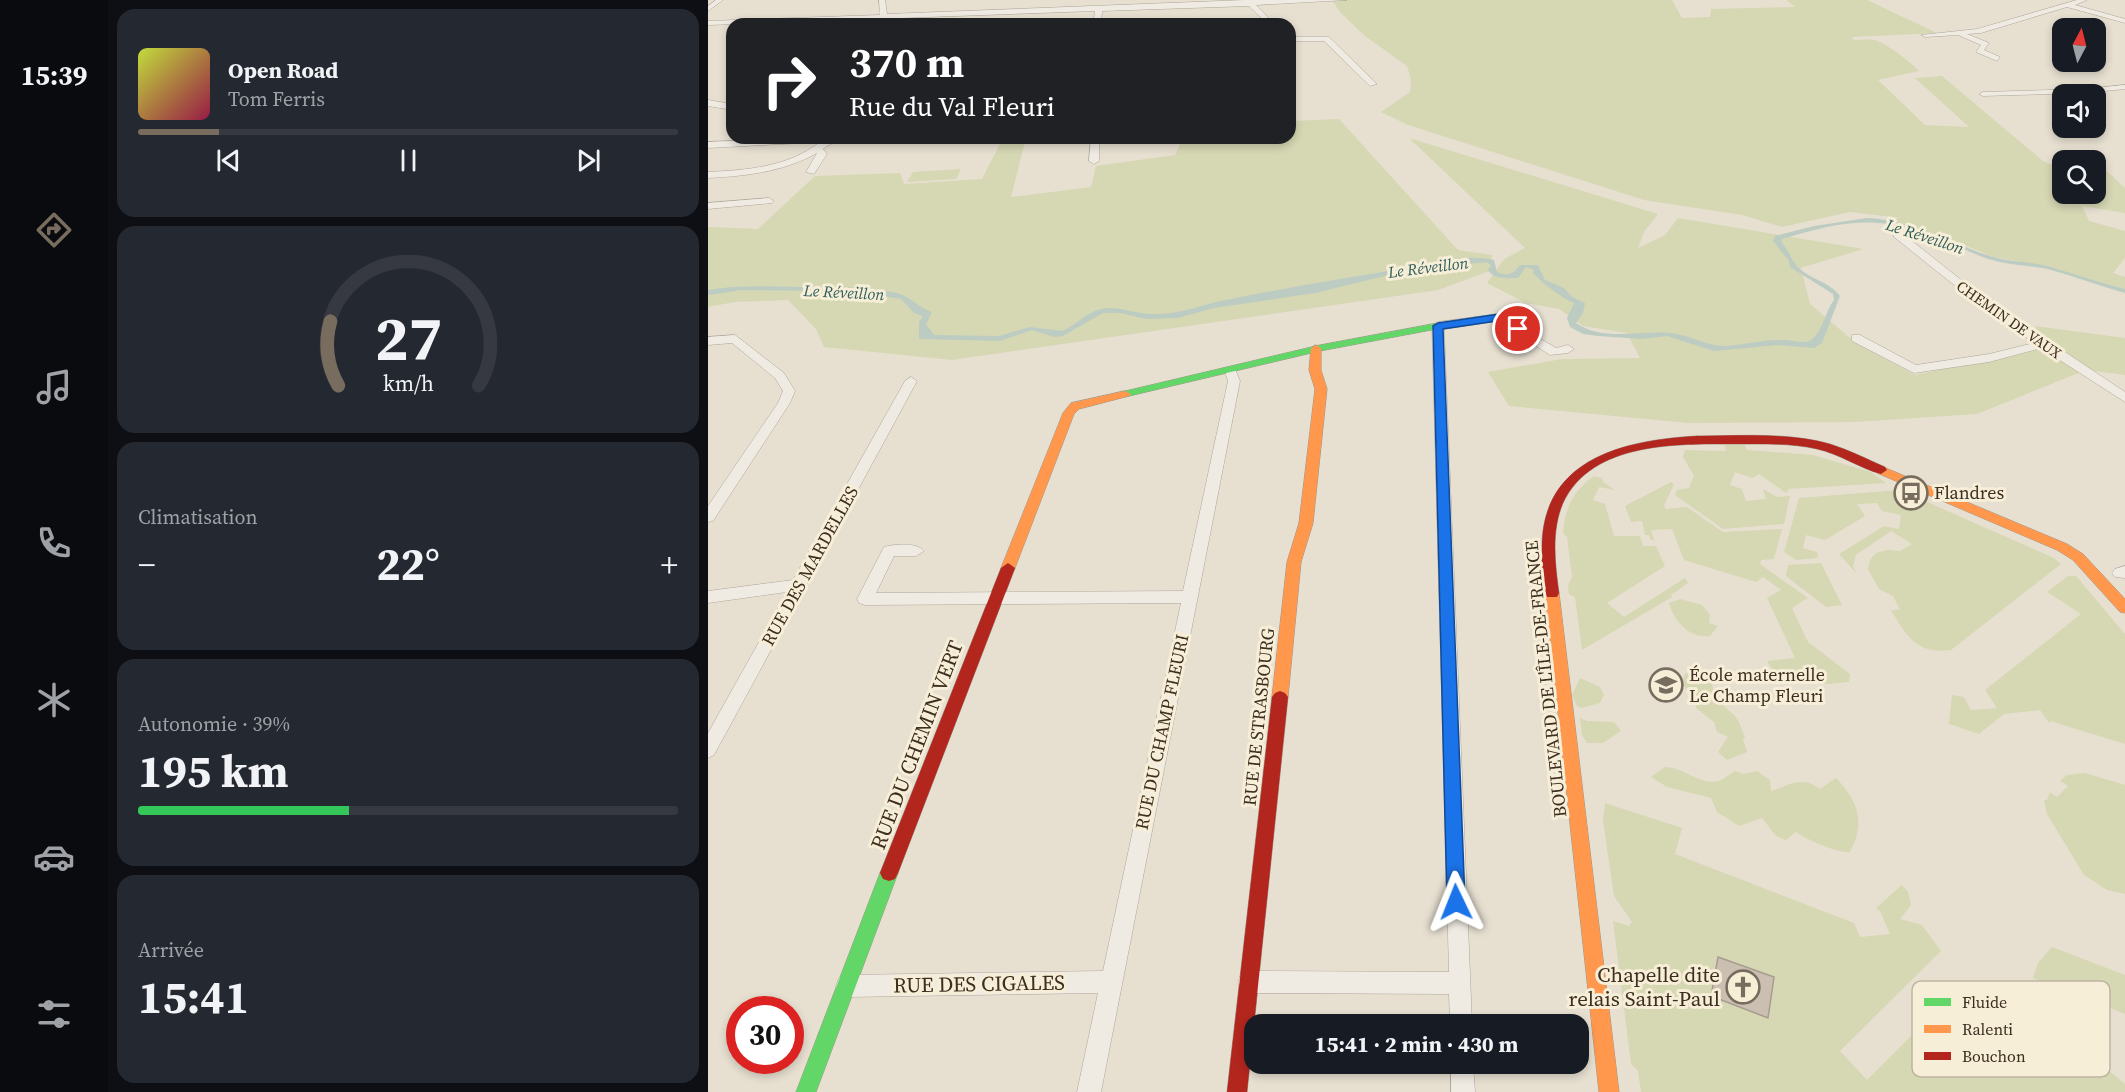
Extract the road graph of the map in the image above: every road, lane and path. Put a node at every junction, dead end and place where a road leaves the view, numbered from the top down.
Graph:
1 (720, 0) edge
2 (882, 0) edge
3 (1125, 0) edge
4 (1344, 0) edge
5 (2050, 0) edge
6 (2084, 0) edge
7 (1248, 2) edge
8 (2064, 4) junction
9 (1130, 8) junction
10 (708, 9) edge
11 (1099, 9) junction
12 (949, 15) junction
13 (884, 17) junction
14 (855, 18) edge
15 (945, 18) edge
16 (956, 18) edge
17 (1098, 18) edge
18 (1265, 18) edge
19 (2125, 21) edge
20 (726, 22) edge
21 (708, 23) edge
22 (1961, 34) junction
23 (1924, 35) dead end
24 (1296, 39) edge
25 (1997, 58) dead end
26 (1372, 84) dead end
27 (2125, 87) edge
28 (1983, 94) dead end
29 (726, 98) edge
30 (710, 103) edge
31 (726, 106) edge
32 (729, 144) edge
33 (826, 144) edge
34 (1095, 144) edge
35 (708, 145) edge
36 (819, 149) junction
37 (1094, 161) dead end
38 (811, 172) dead end
39 (708, 175) edge
40 (769, 201) dead end
41 (708, 206) edge
42 (1898, 235) dead end
43 (1438, 326) junction
44 (1856, 338) dead end
45 (708, 341) edge
46 (2043, 344) junction
47 (1316, 348) junction
48 (1568, 349) dead end
49 (1231, 372) junction
50 (911, 381) dead end
51 (2125, 398) edge
52 (708, 517) edge
53 (916, 551) dead end
54 (800, 585) junction
55 (708, 597) edge
56 (998, 597) junction
57 (1190, 597) junction
58 (2125, 608) edge
59 (708, 750) edge
60 (1111, 982) junction
61 (1249, 982) junction
62 (1460, 982) junction
63 (847, 986) junction
64 (1461, 1014) edge
65 (1462, 1074) edge
66 (806, 1092) edge
67 (1089, 1092) edge
68 (1237, 1092) edge
69 (1463, 1092) edge
70 (1608, 1092) edge

1 - 10 street
2 - 13 street
3 - 9 street
4 - 7 street
5 - 8 street
6 - 8 street
7 - 9 street
7 - 18 street
8 - 19 street
8 - 22 street
9 - 11 street
11 - 12 street
11 - 17 street
12 - 13 street
12 - 15 street
12 - 16 street
13 - 14 street
20 - 21 street
22 - 23 street
22 - 25 street
24 - 26 street
27 - 28 street
29 - 30 street
30 - 31 street
32 - 35 street
33 - 36 street
34 - 37 street
36 - 38 street
36 - 39 street
40 - 41 street
42 - 46 street, CHEMIN DE VAUX
43 - 47 street
43 - 48 street
43 - 62 street
44 - 46 street
45 - 52 street
46 - 51 street, CHEMIN DE VAUX
47 - 49 street
47 - 61 street, RUE DE STRASBOURG
49 - 56 street, RUE DU CHEMIN VERT
49 - 57 street, RUE DU CHAMP FLEURI
50 - 54 street, RUE DES MARDELLES
53 - 56 street
54 - 55 street
54 - 59 street, RUE DES MARDELLES
56 - 57 street
56 - 63 street, RUE DU CHEMIN VERT
57 - 60 street, RUE DU CHAMP FLEURI
58 - 70 street, BOULEVARD DE L'ÎLE-DE-FRANCE
60 - 63 street, RUE DES CIGALES
60 - 67 street, RUE DU CHAMP FLEURI
61 - 62 street
61 - 68 street, RUE DE STRASBOURG
62 - 64 street
63 - 66 street, RUE DU CHEMIN VERT
65 - 69 street

